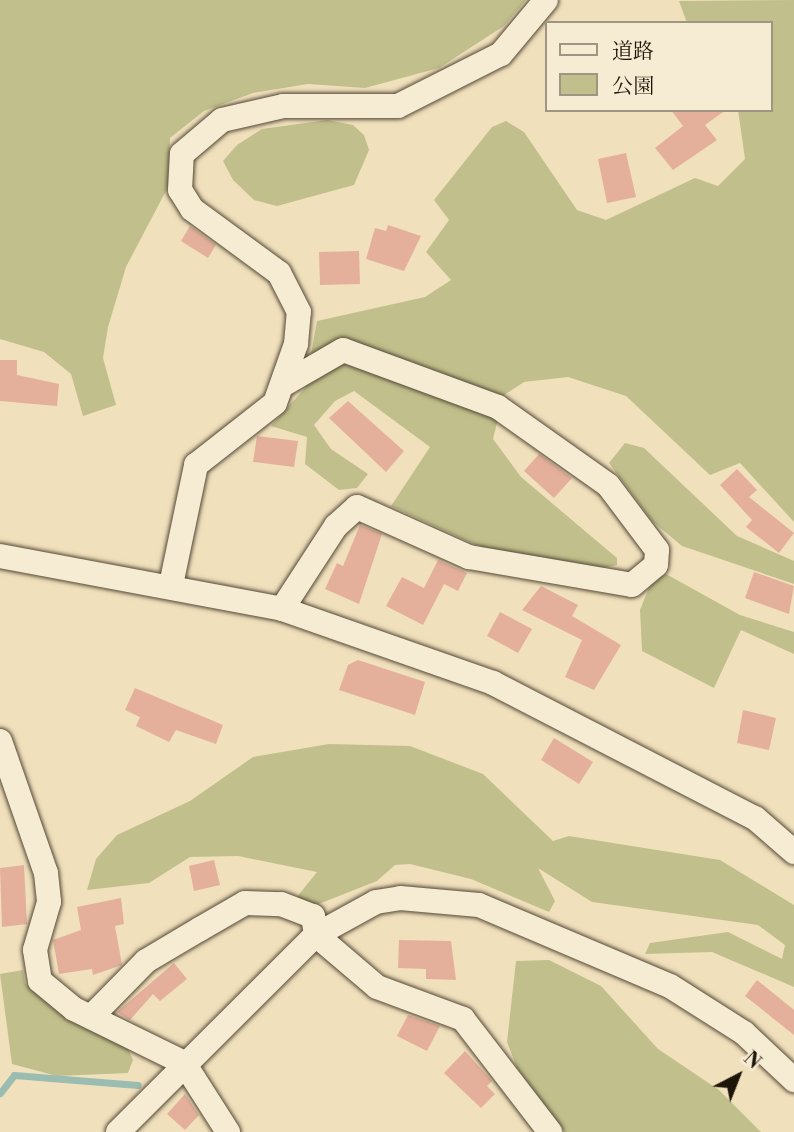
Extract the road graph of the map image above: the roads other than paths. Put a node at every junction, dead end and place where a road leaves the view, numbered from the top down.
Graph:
1 (546, 0) edge
2 (286, 383) junction
3 (0, 556) edge
4 (171, 585) junction
5 (282, 609) junction
6 (0, 741) edge
7 (794, 852) edge
8 (316, 935) junction
9 (91, 1017) junction
10 (184, 1063) junction
11 (794, 1080) edge
12 (118, 1132) edge
13 (228, 1132) edge
14 (550, 1132) edge

1 - 2 street
2 - 4 street
2 - 5 street
3 - 4 street
4 - 5 street
5 - 7 street
6 - 9 street
8 - 9 street
8 - 10 street
8 - 11 street
8 - 14 street
9 - 10 street
10 - 12 street
10 - 13 street

